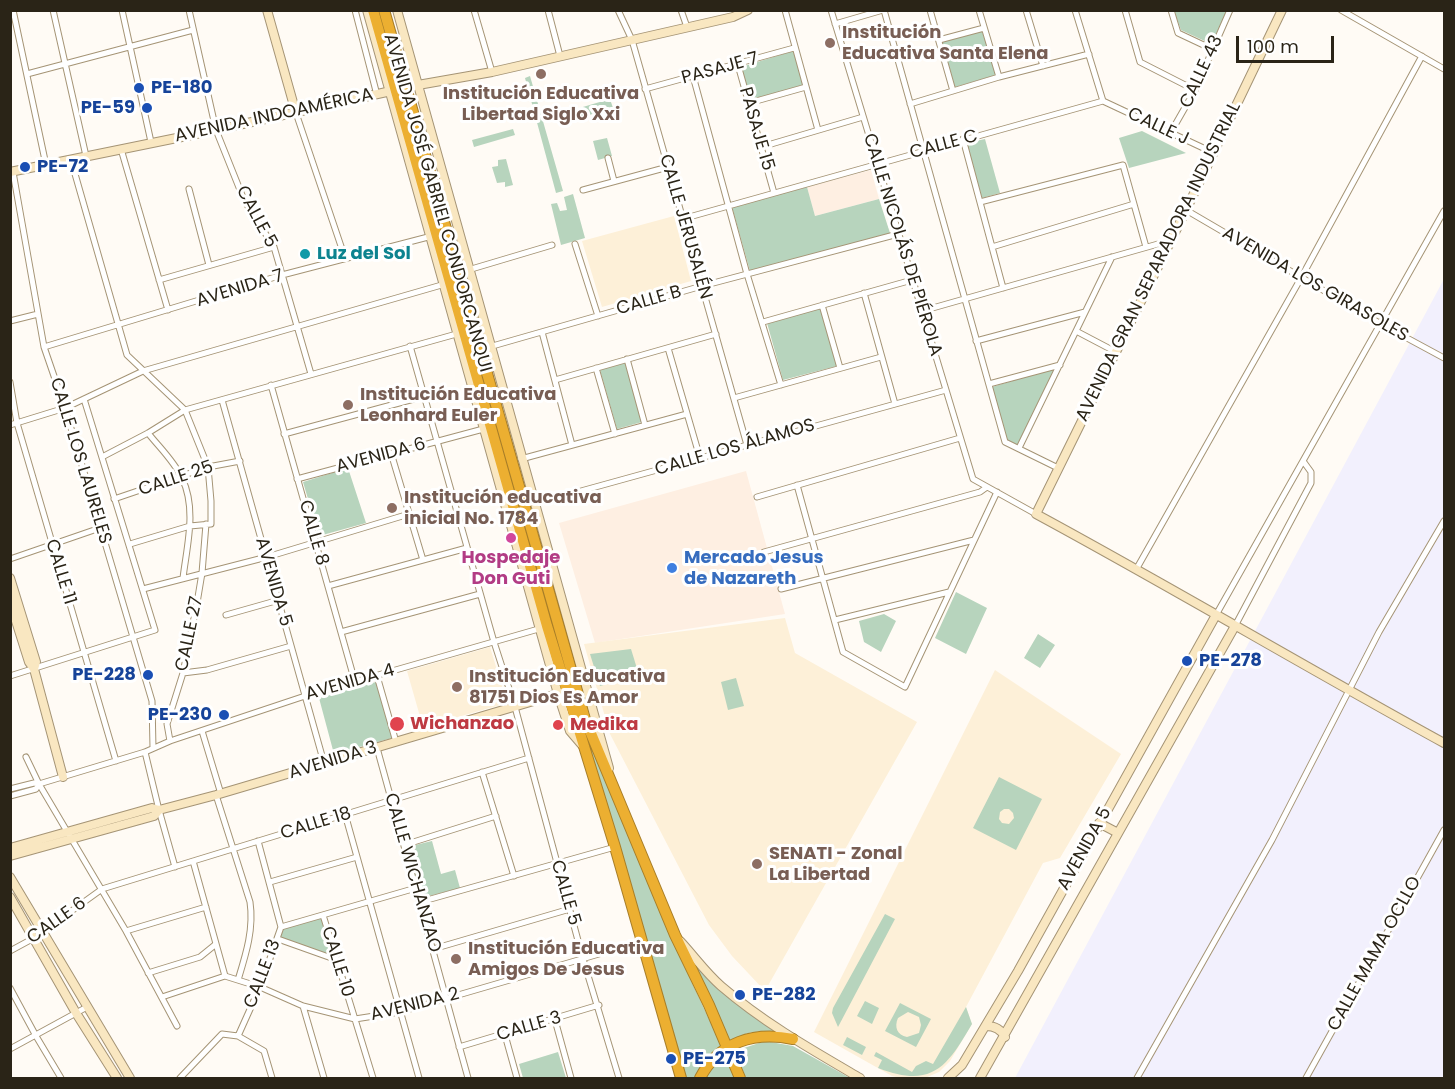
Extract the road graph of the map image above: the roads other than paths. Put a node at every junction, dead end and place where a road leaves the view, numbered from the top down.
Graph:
1 (13, 10) edge
2 (52, 10) edge
3 (122, 10) edge
4 (189, 10) edge
5 (267, 10) edge
6 (355, 10) edge
7 (367, 10) edge
8 (373, 10) edge
9 (384, 10) edge
10 (397, 10) edge
11 (474, 10) edge
12 (548, 10) edge
13 (618, 10) edge
14 (681, 10) edge
15 (748, 10) edge
16 (785, 10) edge
17 (831, 10) edge
18 (884, 10) edge
19 (930, 10) edge
20 (979, 10) edge
21 (1026, 10) edge
22 (1075, 10) edge
23 (1125, 10) edge
24 (1171, 10) edge
25 (1230, 10) edge
26 (1282, 10) edge
27 (1341, 10) edge
28 (835, 24) junction
29 (687, 27) junction
30 (984, 28) junction
31 (193, 30) junction
32 (632, 40) junction
33 (939, 40) junction
34 (130, 47) junction
35 (794, 48) junction
36 (1212, 49) junction
37 (1089, 54) junction
38 (1422, 56) junction
39 (560, 57) junction
40 (738, 64) junction
41 (65, 65) junction
42 (1043, 66) junction
43 (1444, 69) edge
44 (492, 72) junction
45 (27, 74) junction
46 (693, 76) junction
47 (999, 77) junction
48 (418, 85) junction
49 (806, 87) junction
50 (645, 89) junction
51 (398, 90) junction
52 (1195, 90) junction
53 (953, 91) junction
54 (376, 95) junction
55 (1103, 101) junction
56 (748, 103) junction
57 (910, 104) junction
58 (296, 113) junction
59 (863, 117) junction
60 (216, 130) junction
61 (818, 130) junction
62 (1172, 132) junction
63 (963, 140) junction
64 (151, 142) junction
65 (761, 147) junction
66 (121, 149) junction
67 (923, 151) junction
68 (1214, 153) junction
69 (86, 156) junction
70 (608, 158) dead end
71 (71, 159) junction
72 (877, 163) junction
73 (46, 165) junction
74 (668, 167) junction
75 (12, 172) edge
76 (614, 181) junction
77 (189, 189) dead end
78 (583, 190) dead end
79 (774, 193) junction
80 (980, 202) junction
81 (1134, 204) junction
82 (729, 206) junction
83 (1186, 210) junction
84 (1444, 211) edge
85 (682, 219) junction
86 (898, 234) junction
87 (433, 236) junction
88 (1172, 240) junction
89 (575, 244) dead end
90 (552, 245) dead end
91 (992, 247) junction
92 (1146, 247) junction
93 (274, 248) junction
94 (1112, 257) junction
95 (345, 258) junction
96 (209, 265) junction
97 (470, 270) junction
98 (458, 273) junction
99 (747, 274) junction
100 (282, 275) junction
101 (1301, 278) junction
102 (159, 280) junction
103 (912, 280) junction
104 (447, 284) junction
105 (702, 286) junction
106 (1003, 288) junction
107 (864, 293) junction
108 (964, 299) junction
109 (822, 305) junction
110 (168, 310) junction
111 (922, 311) junction
112 (1085, 312) junction
113 (38, 314) junction
114 (598, 316) junction
115 (10, 321) edge
116 (763, 322) junction
117 (1381, 324) junction
118 (118, 325) junction
119 (297, 327) junction
120 (1076, 331) junction
121 (461, 332) junction
122 (543, 332) junction
123 (716, 334) junction
124 (976, 341) junction
125 (410, 346) junction
126 (491, 346) junction
127 (44, 347) junction
128 (668, 348) junction
129 (475, 351) junction
130 (1116, 352) junction
131 (881, 357) junction
132 (1444, 358) edge
133 (627, 359) junction
134 (1060, 365) junction
135 (596, 368) junction
136 (840, 368) junction
137 (143, 371) junction
138 (311, 374) junction
139 (555, 380) junction
140 (10, 382) edge
141 (989, 384) junction
142 (271, 385) junction
143 (781, 385) junction
144 (946, 390) junction
145 (425, 396) junction
146 (734, 398) junction
147 (84, 399) junction
148 (222, 400) junction
149 (895, 404) junction
150 (65, 408) junction
151 (185, 410) junction
152 (687, 414) junction
153 (14, 424) edge
154 (645, 425) junction
155 (491, 426) junction
156 (148, 434) junction
157 (284, 434) junction
158 (615, 434) junction
159 (960, 438) junction
160 (437, 441) junction
161 (572, 445) junction
162 (747, 445) junction
163 (1019, 448) junction
164 (392, 453) junction
165 (102, 457) junction
166 (700, 458) junction
167 (524, 459) junction
168 (240, 461) junction
169 (1303, 461) junction
170 (512, 462) junction
171 (208, 467) junction
172 (1059, 468) junction
173 (182, 477) junction
174 (297, 479) junction
175 (797, 485) junction
176 (987, 487) junction
177 (996, 492) junction
178 (756, 497) dead end
179 (114, 499) junction
180 (536, 504) junction
181 (524, 507) junction
182 (1036, 513) junction
183 (409, 514) junction
184 (1444, 521) edge
185 (206, 525) junction
186 (190, 526) junction
187 (100, 528) junction
188 (813, 539) junction
189 (974, 540) junction
190 (315, 542) junction
191 (130, 544) junction
192 (52, 546) junction
193 (467, 548) junction
194 (764, 552) dead end
195 (267, 557) junction
196 (10, 559) edge
197 (423, 560) junction
198 (1137, 568) junction
199 (202, 573) junction
200 (10, 578) edge
201 (183, 578) junction
202 (824, 579) junction
203 (328, 586) junction
204 (143, 589) junction
205 (781, 590) dead end
206 (950, 592) junction
207 (480, 594) junction
208 (279, 600) junction
209 (11, 609) edge
210 (226, 615) dead end
211 (1216, 615) junction
212 (835, 620) junction
213 (548, 626) junction
214 (1234, 626) junction
215 (341, 632) junction
216 (133, 638) junction
217 (494, 642) junction
218 (291, 646) junction
219 (85, 652) junction
220 (34, 669) junction
221 (183, 673) junction
222 (377, 675) junction
223 (10, 676) edge
224 (355, 682) junction
225 (567, 691) junction
226 (1350, 691) junction
227 (305, 696) junction
228 (515, 707) junction
229 (202, 730) junction
230 (170, 741) junction
231 (396, 742) junction
232 (1444, 743) edge
233 (153, 748) junction
234 (377, 748) junction
235 (145, 752) junction
236 (26, 757) dead end
237 (529, 758) junction
238 (116, 761) junction
239 (324, 763) junction
240 (482, 772) junction
241 (63, 777) junction
242 (39, 784) junction
243 (10, 789) edge
244 (219, 794) junction
245 (10, 796) edge
246 (616, 797) junction
247 (392, 800) junction
248 (159, 810) junction
249 (345, 814) junction
250 (496, 816) junction
251 (1099, 823) junction
252 (1444, 830) edge
253 (1118, 833) junction
254 (71, 835) junction
255 (258, 841) junction
256 (404, 845) junction
257 (615, 847) junction
258 (10, 848) edge
259 (233, 849) junction
260 (10, 856) edge
261 (357, 856) junction
262 (193, 861) junction
263 (557, 864) junction
264 (175, 867) junction
265 (514, 876) junction
266 (10, 877) edge
267 (270, 882) junction
268 (416, 888) junction
269 (102, 889) junction
270 (10, 897) edge
271 (370, 901) junction
272 (420, 902) junction
273 (206, 907) junction
274 (570, 909) junction
275 (323, 915) junction
276 (281, 927) junction
277 (126, 931) junction
278 (43, 932) junction
279 (675, 935) junction
280 (34, 938) junction
281 (278, 939) junction
282 (640, 942) junction
283 (216, 944) junction
284 (433, 949) junction
285 (10, 951) edge
286 (583, 958) junction
287 (337, 960) junction
288 (148, 974) junction
289 (225, 976) junction
290 (238, 980) junction
291 (260, 987) junction
292 (10, 988) edge
293 (162, 997) junction
294 (447, 998) junction
295 (13, 1000) edge
296 (599, 1005) junction
297 (303, 1006) junction
298 (87, 1007) junction
299 (400, 1012) junction
300 (76, 1013) junction
301 (355, 1019) junction
302 (555, 1020) junction
303 (177, 1026) dead end
304 (986, 1026) junction
305 (505, 1035) junction
306 (36, 1036) junction
307 (238, 1036) junction
308 (1005, 1037) junction
309 (793, 1039) junction
310 (459, 1047) junction
311 (727, 1048) junction
312 (10, 1049) edge
313 (61, 1078) edge
314 (117, 1078) edge
315 (127, 1078) edge
316 (180, 1078) edge
317 (272, 1078) edge
318 (324, 1078) edge
319 (373, 1078) edge
320 (419, 1078) edge
321 (468, 1078) edge
322 (518, 1078) edge
323 (571, 1078) edge
324 (619, 1078) edge
325 (681, 1078) edge
326 (700, 1078) edge
327 (741, 1078) edge
328 (860, 1078) edge
329 (948, 1078) edge
330 (980, 1078) edge
331 (1137, 1078) edge
332 (1306, 1078) edge

1 - 45 street
2 - 41 street
3 - 34 street
4 - 31 street, CALLE 5
5 - 58 street
6 - 54 street
7 - 51 street, AVENIDA JOSÉ GABRIEL CONDORCANQUI
8 - 51 highway, AVENIDA JOSÉ GABRIEL CONDORCANQUI
9 - 51 highway, AVENIDA JOSÉ GABRIEL CONDORCANQUI
10 - 48 street, AVENIDA JOSÉ GABRIEL CONDORCANQUI
11 - 44 street
12 - 39 street
13 - 32 street, CALLE JERUSALÉN
14 - 29 street
15 - 29 street, AVENIDA INDOAMÉRICA
16 - 35 street
17 - 28 street, CALLE NICOLÁS DE PIÉROLA
18 - 28 street
18 - 57 street
19 - 33 street
20 - 30 street
21 - 42 street
22 - 37 street
23 - 52 street
24 - 36 street
25 - 36 street, CALLE 43
26 - 68 street, AVENIDA GRAN SEPARADORA INDUSTRIAL
27 - 38 street
28 - 59 street, CALLE NICOLÁS DE PIÉROLA
29 - 32 street, AVENIDA INDOAMÉRICA
30 - 33 street
30 - 47 street
31 - 34 street
31 - 60 street, CALLE 5
32 - 39 street, AVENIDA INDOAMÉRICA
32 - 50 street, CALLE JERUSALÉN
33 - 53 street
34 - 41 street
34 - 64 street
35 - 40 street, PASAJE 7
35 - 49 street
36 - 52 street, CALLE 43
37 - 42 street
37 - 55 street
38 - 43 street
38 - 101 street
39 - 44 street, AVENIDA INDOAMÉRICA
40 - 46 street, PASAJE 7
40 - 56 street, PASAJE 15
41 - 45 street
41 - 69 street
42 - 47 street
44 - 48 street, AVENIDA INDOAMÉRICA
45 - 73 street
46 - 50 street, PASAJE 7
46 - 82 street
47 - 53 street
48 - 51 street, AVENIDA INDOAMÉRICA
48 - 97 street, AVENIDA JOSÉ GABRIEL CONDORCANQUI
49 - 56 street
49 - 61 street
50 - 74 street, CALLE JERUSALÉN
51 - 54 street, AVENIDA INDOAMÉRICA
51 - 87 highway, AVENIDA JOSÉ GABRIEL CONDORCANQUI
51 - 98 highway, AVENIDA JOSÉ GABRIEL CONDORCANQUI
52 - 62 street, CALLE 43
53 - 57 street
54 - 58 street, AVENIDA INDOAMÉRICA
55 - 62 street, CALLE J
55 - 63 street, CALLE C
56 - 65 street, PASAJE 15
57 - 67 street
58 - 60 street, AVENIDA INDOAMÉRICA
58 - 95 street
59 - 61 street
59 - 72 street, CALLE NICOLÁS DE PIÉROLA
60 - 64 street, AVENIDA INDOAMÉRICA
60 - 93 street, CALLE 5
61 - 65 street
62 - 68 street, CALLE J
63 - 67 street, CALLE C
63 - 80 street
64 - 66 street, AVENIDA INDOAMÉRICA
65 - 79 street, PASAJE 15
66 - 69 street, AVENIDA INDOAMÉRICA
66 - 102 street
67 - 72 street, CALLE C
67 - 108 street
68 - 83 street, AVENIDA GRAN SEPARADORA INDUSTRIAL
69 - 71 street, AVENIDA INDOAMÉRICA
70 - 76 street
71 - 73 street, AVENIDA INDOAMÉRICA
71 - 118 street
72 - 79 street, CALLE C
72 - 86 street, CALLE NICOLÁS DE PIÉROLA
73 - 75 street, AVENIDA INDOAMÉRICA
74 - 76 street
74 - 85 street, CALLE JERUSALÉN
75 - 113 street, CALLE LOS LAURELES
76 - 78 street
77 - 96 street
79 - 82 street, CALLE C
80 - 81 street
80 - 91 street
81 - 91 street
81 - 92 street
82 - 85 street, CALLE C
82 - 99 street
83 - 88 street, AVENIDA GRAN SEPARADORA INDUSTRIAL
83 - 101 street, AVENIDA LOS GIRASOLES
84 - 117 street
85 - 105 street, CALLE JERUSALÉN
86 - 99 street, CALLE B
86 - 103 street, CALLE NICOLÁS DE PIÉROLA
87 - 95 street, AVENIDA 7
87 - 104 highway, AVENIDA JOSÉ GABRIEL CONDORCANQUI
88 - 92 street
88 - 130 street, AVENIDA GRAN SEPARADORA INDUSTRIAL
89 - 114 street
90 - 97 street
91 - 106 street
92 - 94 street
93 - 96 street
93 - 100 street, CALLE 5
94 - 106 street
94 - 112 street
95 - 100 street, AVENIDA 7
96 - 102 street
97 - 98 street
97 - 126 street, AVENIDA JOSÉ GABRIEL CONDORCANQUI
98 - 104 street
98 - 129 highway, AVENIDA JOSÉ GABRIEL CONDORCANQUI
99 - 105 street, CALLE B
99 - 116 street
100 - 110 street, AVENIDA 7
100 - 119 street, CALLE 5
101 - 117 street, AVENIDA LOS GIRASOLES
101 - 198 street
102 - 110 street
103 - 107 street
103 - 111 street, CALLE NICOLÁS DE PIÉROLA
104 - 119 street
104 - 121 highway, AVENIDA JOSÉ GABRIEL CONDORCANQUI
105 - 114 street, CALLE B
105 - 123 street, CALLE JERUSALÉN
106 - 108 street
107 - 109 street
107 - 131 street
108 - 111 street
108 - 124 street
109 - 116 street
109 - 136 street
110 - 118 street, AVENIDA 7
111 - 144 street, CALLE NICOLÁS DE PIÉROLA
112 - 120 street
112 - 124 street
113 - 115 street
113 - 127 street, CALLE LOS LAURELES
114 - 122 street, CALLE B
116 - 143 street
117 - 132 street, AVENIDA LOS GIRASOLES
117 - 169 street
118 - 127 street, AVENIDA 7
118 - 137 street
119 - 137 street
119 - 138 street, CALLE 5
120 - 130 street
120 - 134 street
121 - 125 street
121 - 129 highway, AVENIDA JOSÉ GABRIEL CONDORCANQUI
121 - 155 street, AVENIDA JOSÉ GABRIEL CONDORCANQUI
122 - 126 street, CALLE B
122 - 139 street
123 - 128 street
123 - 146 street, CALLE JERUSALÉN
124 - 141 street
125 - 138 street
125 - 145 street, CALLE 5
126 - 129 street, CALLE B
126 - 167 street, AVENIDA JOSÉ GABRIEL CONDORCANQUI
127 - 150 street, CALLE LOS LAURELES
128 - 133 street
128 - 152 street
129 - 155 highway, AVENIDA JOSÉ GABRIEL CONDORCANQUI
130 - 172 street, AVENIDA GRAN SEPARADORA INDUSTRIAL
131 - 136 street
131 - 149 street
133 - 135 street
133 - 154 street
134 - 141 street
134 - 163 street
135 - 139 street
135 - 158 street
136 - 143 street
137 - 147 street
137 - 151 street
138 - 142 street
139 - 161 street
140 - 153 street, CALLE 11
141 - 163 street
142 - 148 street
142 - 157 street, CALLE 8
143 - 146 street
144 - 149 street, CALLE LOS ÁLAMOS
144 - 159 street, CALLE NICOLÁS DE PIÉROLA
145 - 157 street
145 - 160 street, CALLE 5
146 - 162 street, CALLE JERUSALÉN
147 - 150 street
147 - 165 street
148 - 151 street
148 - 168 street, AVENIDA 5
149 - 162 street, CALLE LOS ÁLAMOS
150 - 153 street
150 - 187 street, CALLE LOS LAURELES
151 - 156 street
151 - 171 street
152 - 154 street
152 - 166 street
153 - 192 street, CALLE 11
154 - 158 street
155 - 160 street, AVENIDA 6
155 - 170 highway, AVENIDA JOSÉ GABRIEL CONDORCANQUI
155 - 213 highway, AVENIDA JOSÉ GABRIEL CONDORCANQUI
156 - 165 street
156 - 173 street
157 - 174 street, CALLE 8
158 - 161 street
159 - 175 street
159 - 176 street, CALLE NICOLÁS DE PIÉROLA
160 - 164 street, AVENIDA 6
160 - 193 street, CALLE 5
161 - 167 street
162 - 166 street, CALLE LOS ÁLAMOS
163 - 172 street
164 - 174 street, AVENIDA 6
164 - 183 street
165 - 179 street
166 - 180 street, CALLE LOS ÁLAMOS
167 - 170 street
167 - 180 street, AVENIDA JOSÉ GABRIEL CONDORCANQUI
168 - 171 street, CALLE 25
168 - 195 street, AVENIDA 5
169 - 211 street
169 - 214 street
170 - 181 highway, AVENIDA JOSÉ GABRIEL CONDORCANQUI
171 - 173 street, CALLE 25
171 - 185 street, CALLE 27
172 - 182 street, AVENIDA GRAN SEPARADORA INDUSTRIAL
173 - 179 street, CALLE 25
173 - 186 street
174 - 190 street, CALLE 8
175 - 178 street
175 - 188 street
176 - 177 street
176 - 188 street
177 - 182 street
177 - 189 street
179 - 191 street
180 - 181 street, CALLE LOS ÁLAMOS
180 - 246 street, AVENIDA JOSÉ GABRIEL CONDORCANQUI
181 - 213 highway, AVENIDA JOSÉ GABRIEL CONDORCANQUI
182 - 198 street
183 - 190 street
183 - 197 street
184 - 226 street
185 - 186 street
185 - 199 street, CALLE 27
186 - 191 street
186 - 201 street
187 - 192 street
187 - 216 street, CALLE LOS LAURELES
188 - 194 street
188 - 202 street
189 - 202 street
189 - 206 street
190 - 195 street
190 - 203 street, CALLE 8
191 - 204 street
192 - 196 street
192 - 219 street, CALLE 11
193 - 197 street
193 - 207 street, CALLE 5
195 - 199 street
195 - 208 street, AVENIDA 5
197 - 203 street
198 - 211 street
199 - 201 street
199 - 221 street, CALLE 27
200 - 220 street
201 - 204 street
202 - 205 street
202 - 212 street
203 - 215 street, CALLE 8
204 - 216 street
206 - 212 street
206 - 212 street
207 - 215 street
207 - 217 street, CALLE 5
208 - 210 street
208 - 218 street, AVENIDA 5
209 - 220 street
211 - 214 street
211 - 251 street, AVENIDA 5
213 - 217 street, AVENIDA 4
213 - 225 highway, AVENIDA JOSÉ GABRIEL CONDORCANQUI
213 - 225 street, AVENIDA JOSÉ GABRIEL CONDORCANQUI
214 - 226 street
214 - 253 street, AVENIDA 5
215 - 224 street, CALLE 8
216 - 219 street
216 - 233 street, CALLE LOS LAURELES
217 - 222 street, AVENIDA 4
217 - 228 street, CALLE 5
218 - 221 street
218 - 227 street, AVENIDA 5
219 - 220 street
219 - 238 street, CALLE 11
220 - 223 street
220 - 241 street
221 - 230 street, CALLE 27
222 - 224 street, AVENIDA 4
222 - 231 street
224 - 227 street, AVENIDA 4
225 - 228 street, AVENIDA 3
225 - 246 highway, AVENIDA JOSÉ GABRIEL CONDORCANQUI
225 - 257 highway, AVENIDA JOSÉ GABRIEL CONDORCANQUI
226 - 232 street
226 - 331 street
227 - 229 street, AVENIDA 4
227 - 239 street, AVENIDA 5
228 - 231 street, AVENIDA 3
228 - 237 street, CALLE 5
229 - 230 street, AVENIDA 4
229 - 244 street
230 - 233 street, AVENIDA 4
231 - 234 street, AVENIDA 3
233 - 235 street, AVENIDA 4
234 - 239 street, AVENIDA 3
234 - 247 street, CALLE WICHANZAO
235 - 238 street, AVENIDA 4
235 - 248 street
236 - 242 street
237 - 240 street, CALLE 18
237 - 263 street, CALLE 5
238 - 241 street, AVENIDA 4
239 - 244 street, AVENIDA 3
240 - 247 street, CALLE 18
240 - 250 street
241 - 242 street, AVENIDA 4
242 - 243 street
242 - 245 street
242 - 254 street
244 - 248 street, AVENIDA 3
244 - 259 street
246 - 279 highway, AVENIDA JOSÉ GABRIEL CONDORCANQUI
247 - 249 street, CALLE 18
247 - 256 street, CALLE WICHANZAO
248 - 254 street, AVENIDA 3
248 - 264 street
249 - 255 street, CALLE 18
249 - 261 street
250 - 256 street
250 - 265 street
251 - 253 street
251 - 304 street, AVENIDA 5
252 - 332 street, CALLE MAMA OCLLO
253 - 308 street, AVENIDA 5
254 - 258 street
254 - 260 street
254 - 269 street
255 - 259 street, CALLE 18
255 - 267 street, CALLE 13
256 - 268 street, CALLE WICHANZAO
257 - 263 street
257 - 282 highway, AVENIDA JOSÉ GABRIEL CONDORCANQUI
259 - 262 street, CALLE 18
259 - 290 street
261 - 267 street
261 - 271 street
262 - 264 street, CALLE 18
262 - 273 street
263 - 265 street
263 - 274 street, CALLE 5
264 - 269 street, CALLE 18
265 - 272 street
266 - 278 street
267 - 276 street, CALLE 13
268 - 271 street
268 - 272 street, CALLE WICHANZAO
269 - 277 street
269 - 278 street, CALLE 6
270 - 280 street
271 - 275 street
271 - 299 street
272 - 284 street, CALLE WICHANZAO
273 - 277 street
273 - 283 street
274 - 284 street
274 - 286 street, CALLE 5
275 - 276 street
275 - 287 street, CALLE 10
276 - 281 street, CALLE 13
277 - 288 street
278 - 280 street, CALLE 6
278 - 298 street
279 - 309 street
279 - 311 highway, AVENIDA JOSÉ GABRIEL CONDORCANQUI
280 - 285 street, CALLE 6
280 - 300 street
281 - 287 street
281 - 291 street, CALLE 13
282 - 286 street, AVENIDA 2
282 - 325 highway, AVENIDA JOSÉ GABRIEL CONDORCANQUI
283 - 288 street
283 - 289 street
284 - 294 street, CALLE WICHANZAO
286 - 294 street, AVENIDA 2
286 - 296 street, CALLE 5
287 - 301 street, CALLE 10
288 - 293 street
289 - 290 street, AVENIDA 2
289 - 293 street
290 - 291 street, AVENIDA 2
291 - 297 street, AVENIDA 2
291 - 307 street, CALLE 13
292 - 295 street
293 - 303 street
294 - 299 street, AVENIDA 2
294 - 310 street
295 - 306 street
296 - 302 street, CALLE 3
296 - 324 street, CALLE 5
297 - 301 street, AVENIDA 2
297 - 318 street
298 - 300 street
298 - 315 street
299 - 301 street, AVENIDA 2
299 - 320 street
300 - 306 street
300 - 314 street
301 - 319 street, CALLE 10
302 - 305 street, CALLE 3
302 - 323 street
304 - 308 street
304 - 329 street, AVENIDA 5
305 - 310 street, CALLE 3
305 - 322 street
306 - 312 street
306 - 313 street
307 - 316 street
307 - 317 street
308 - 330 street, AVENIDA 5
309 - 311 highway
309 - 328 street
310 - 321 street
311 - 326 highway
311 - 327 highway, AVENIDA JOSÉ GABRIEL CONDORCANQUI

